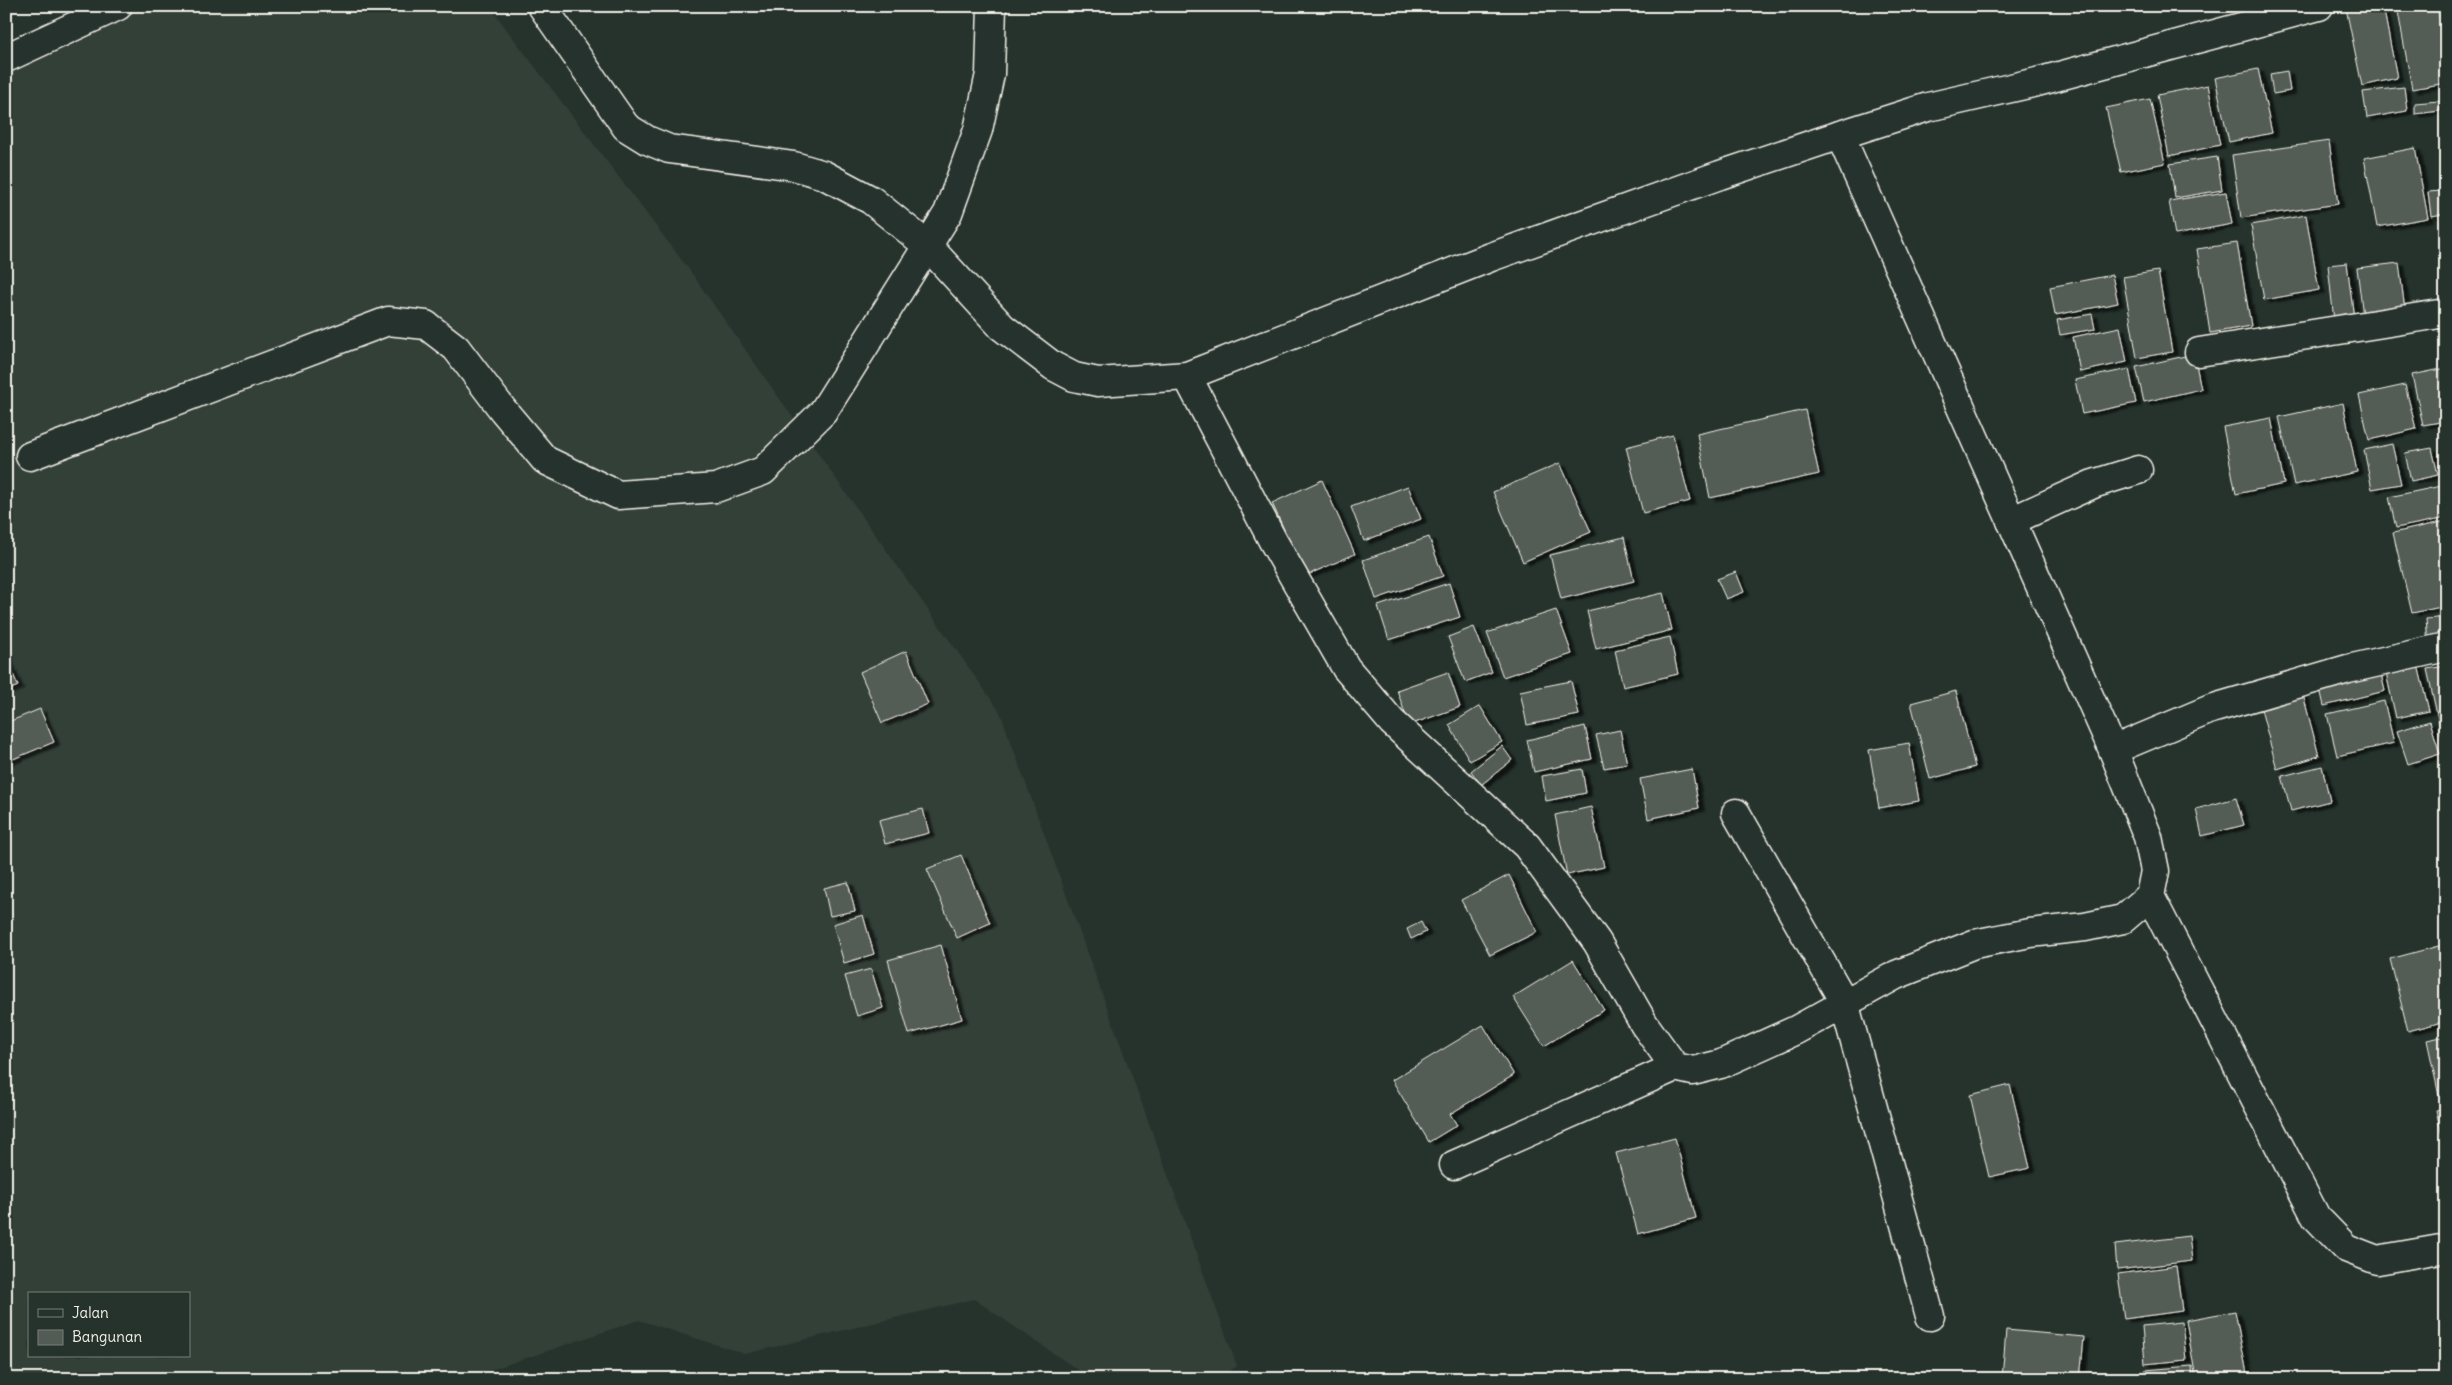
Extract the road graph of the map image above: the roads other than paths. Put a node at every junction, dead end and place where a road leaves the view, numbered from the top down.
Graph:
1 (118, 6) edge
2 (542, 6) edge
3 (992, 6) edge
4 (2319, 6) edge
5 (6, 58) edge
6 (1840, 135) junction
7 (928, 246) junction
8 (2446, 312) edge
9 (2199, 352) dead end
10 (1187, 376) junction
11 (30, 456) dead end
12 (2138, 470) dead end
13 (2011, 521) junction
14 (2446, 647) edge
15 (2113, 750) junction
16 (1736, 813) dead end
17 (2150, 896) junction
18 (1844, 1002) junction
19 (1674, 1067) junction
20 (1454, 1165) dead end
21 (2446, 1248) edge
22 (1930, 1316) dead end

1 - 5 street
2 - 7 street
3 - 7 street
4 - 6 street
6 - 10 street
6 - 13 street
7 - 10 street
7 - 11 street
8 - 9 street
10 - 19 street
12 - 13 street
13 - 15 street
14 - 15 street
15 - 17 street
16 - 18 street
17 - 18 street
17 - 21 street
18 - 19 street
18 - 22 street
19 - 20 street

